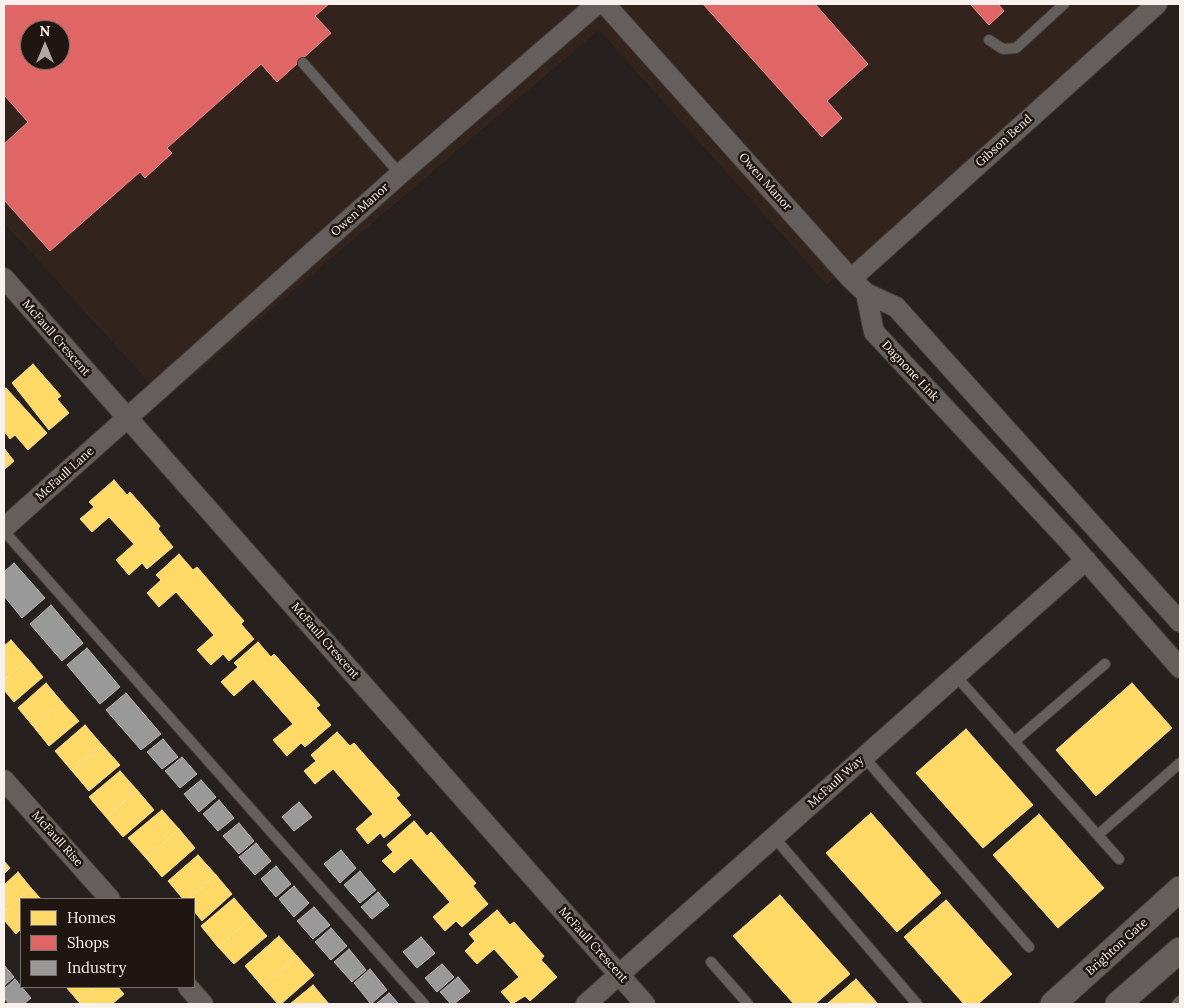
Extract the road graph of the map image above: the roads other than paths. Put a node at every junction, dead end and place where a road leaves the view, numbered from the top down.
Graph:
1 (597, 4) edge
2 (605, 4) edge
3 (1064, 4) edge
4 (1158, 4) edge
5 (989, 40) dead end
6 (303, 63) dead end
7 (400, 174) junction
8 (4, 278) edge
9 (852, 279) junction
10 (866, 293) junction
11 (127, 419) junction
12 (4, 530) edge
13 (1086, 560) junction
14 (1180, 622) edge
15 (1105, 664) dead end
16 (1180, 668) edge
17 (955, 675) junction
18 (1015, 741) junction
19 (864, 757) junction
20 (1180, 762) edge
21 (4, 780) edge
22 (1099, 834) junction
23 (774, 837) junction
24 (1119, 859) dead end
25 (1180, 889) edge
26 (109, 898) edge
27 (1029, 947) dead end
28 (1180, 950) edge
29 (711, 962) dead end
30 (620, 975) junction
31 (189, 988) edge
32 (1180, 1001) edge
33 (203, 1004) edge
34 (424, 1004) edge
35 (586, 1004) edge
36 (645, 1004) edge
37 (748, 1004) edge
38 (917, 1004) edge
39 (1053, 1004) edge
40 (1118, 1004) edge
41 (1177, 1004) edge

1 - 7 street, Owen Manor
2 - 9 street, Owen Manor
3 - 5 lane
4 - 9 street, Gibson Bend
6 - 7 lane
7 - 11 street, Owen Manor
8 - 11 street, McFaull Crescent
9 - 10 street, Owen Manor
10 - 13 street, Dagnone Link
10 - 14 street
11 - 12 street, McFaull Lane
11 - 30 street, McFaull Crescent
12 - 34 lane
13 - 16 street, Dagnone Link
13 - 17 street, McFaull Way
15 - 18 lane
17 - 18 lane
17 - 19 street, McFaull Way
18 - 22 lane
19 - 23 street, McFaull Way
19 - 27 lane
20 - 22 lane
21 - 26 street, McFaull Rise
22 - 24 lane
23 - 30 street, McFaull Way
23 - 38 lane
25 - 39 street, Brighton Gate
28 - 40 street
29 - 37 lane
30 - 35 street, McFaull Way
30 - 36 street, McFaull Crescent
31 - 33 street
32 - 41 lane

